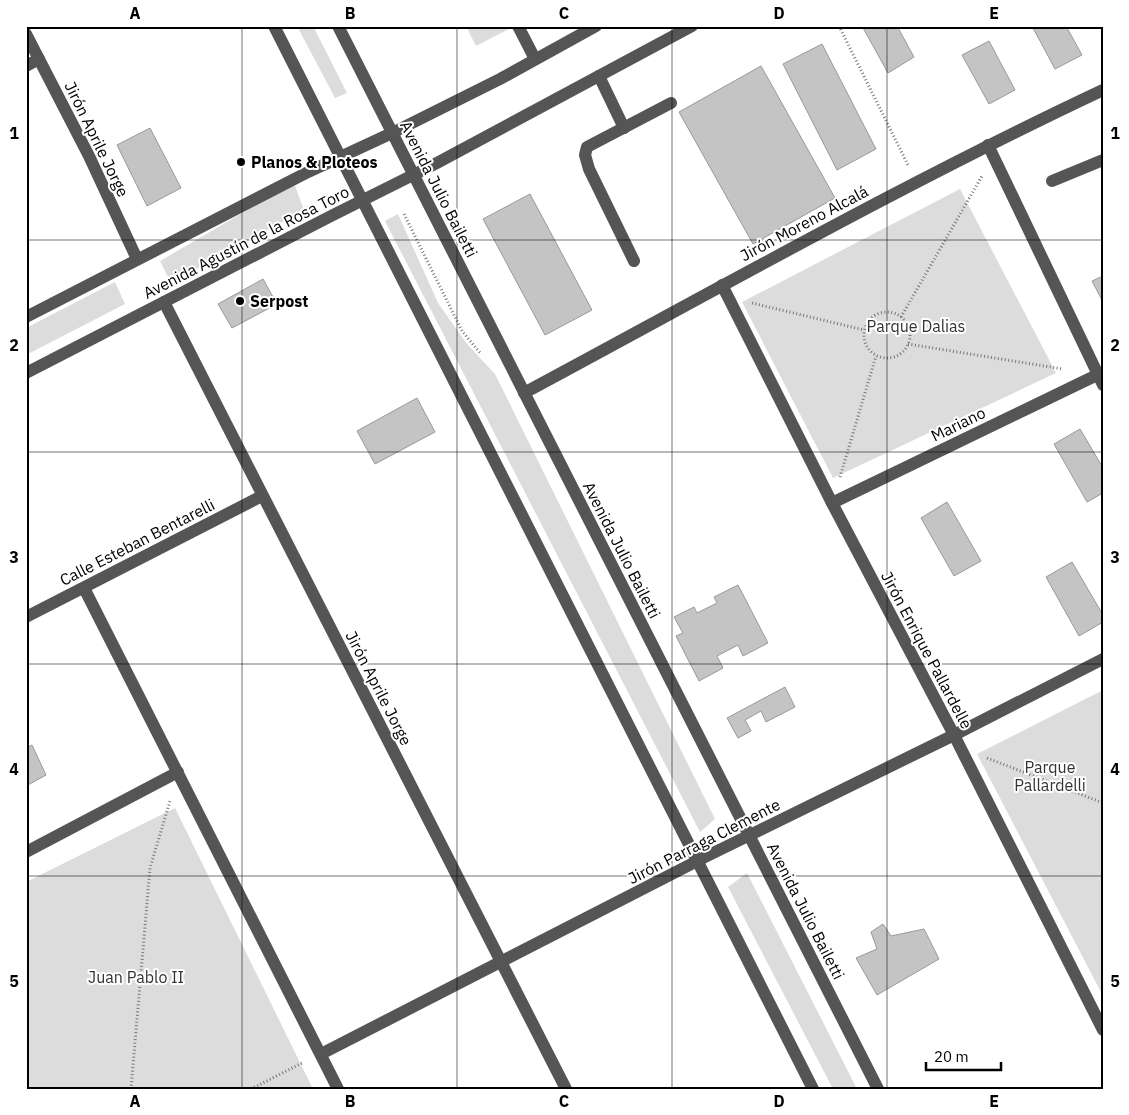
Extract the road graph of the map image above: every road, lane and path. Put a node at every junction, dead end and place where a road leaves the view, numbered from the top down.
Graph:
1 (274, 26) edge
2 (338, 26) edge
3 (518, 26) edge
4 (596, 26) edge
5 (692, 26) edge
6 (839, 26) edge
7 (26, 34) edge
8 (39, 59) junction
9 (535, 59) junction
10 (26, 66) edge
11 (599, 76) junction
12 (1103, 90) edge
13 (671, 103) dead end
14 (624, 128) junction
15 (392, 133) junction
16 (990, 151) junction
17 (340, 157) junction
18 (1103, 160) edge
19 (413, 175) junction
20 (1052, 181) dead end
21 (916, 182) junction
22 (362, 201) junction
23 (137, 259) junction
24 (634, 261) dead end
25 (722, 285) junction
26 (728, 298) junction
27 (164, 302) junction
28 (26, 316) edge
29 (901, 317) junction
30 (864, 330) junction
31 (908, 344) junction
32 (876, 356) junction
33 (26, 373) edge
34 (1100, 380) edge
35 (524, 393) junction
36 (262, 496) junction
37 (832, 504) junction
38 (84, 588) junction
39 (26, 617) edge
40 (1103, 659) edge
41 (956, 741) junction
42 (178, 772) junction
43 (1103, 803) edge
44 (749, 835) junction
45 (26, 852) edge
46 (697, 861) junction
47 (501, 963) junction
48 (1103, 1030) edge
49 (321, 1054) junction
50 (131, 1089) edge
51 (251, 1089) edge
52 (338, 1089) edge
53 (566, 1089) edge
54 (813, 1089) edge
55 (878, 1089) edge

1 - 17 street
2 - 15 street, Avenida Julio Bailetti
3 - 9 street
4 - 9 street, Avenida Agustín de la Rosa Toro
5 - 11 street, Avenida Agustín de la Rosa Toro
6 - 21 path
7 - 8 street, Jirón Aprile Jorge
8 - 10 street
8 - 23 street, Jirón Aprile Jorge
9 - 15 street, Avenida Agustín de la Rosa Toro
11 - 14 street
11 - 19 street, Avenida Agustín de la Rosa Toro
12 - 16 street, Jirón Moreno Alcalá
13 - 14 street
14 - 24 street
15 - 17 street, Avenida Agustín de la Rosa Toro
15 - 19 street, Avenida Julio Bailetti
16 - 21 street, Jirón Moreno Alcalá
16 - 29 path
16 - 34 street
17 - 22 street
17 - 23 street, Avenida Agustín de la Rosa Toro
18 - 20 street
19 - 22 street, Avenida Agustín de la Rosa Toro
19 - 35 street, Avenida Julio Bailetti
21 - 25 street, Jirón Moreno Alcalá
22 - 27 street, Avenida Agustín de la Rosa Toro
22 - 46 street
23 - 28 street, Avenida Agustín de la Rosa Toro
25 - 26 street, Jirón Enrique Pallardelle
25 - 35 street, Jirón Moreno Alcalá
26 - 30 path
26 - 37 street, Jirón Enrique Pallardelle
27 - 33 street, Avenida Agustín de la Rosa Toro
27 - 36 street, Jirón Aprile Jorge
29 - 30 path
29 - 31 path
30 - 32 path
31 - 32 path
31 - 34 path
32 - 37 path
34 - 37 street, Mariano
35 - 44 street, Avenida Julio Bailetti
36 - 38 street, Calle Esteban Bentarelli
36 - 47 street, Jirón Aprile Jorge
37 - 41 street, Jirón Enrique Pallardelle
38 - 39 street, Calle Esteban Bentarelli
38 - 42 street
40 - 41 street, Jirón Parraga Clemente
41 - 43 path
41 - 44 street, Jirón Parraga Clemente
41 - 48 street, Jirón Enrique Pallardelle
42 - 45 street
42 - 49 street
42 - 50 path
44 - 46 street, Jirón Parraga Clemente
44 - 55 street, Avenida Julio Bailetti
46 - 47 street, Jirón Parraga Clemente
46 - 54 street
47 - 49 street, Jirón Parraga Clemente
47 - 53 street, Jirón Aprile Jorge
49 - 51 path
49 - 52 street

